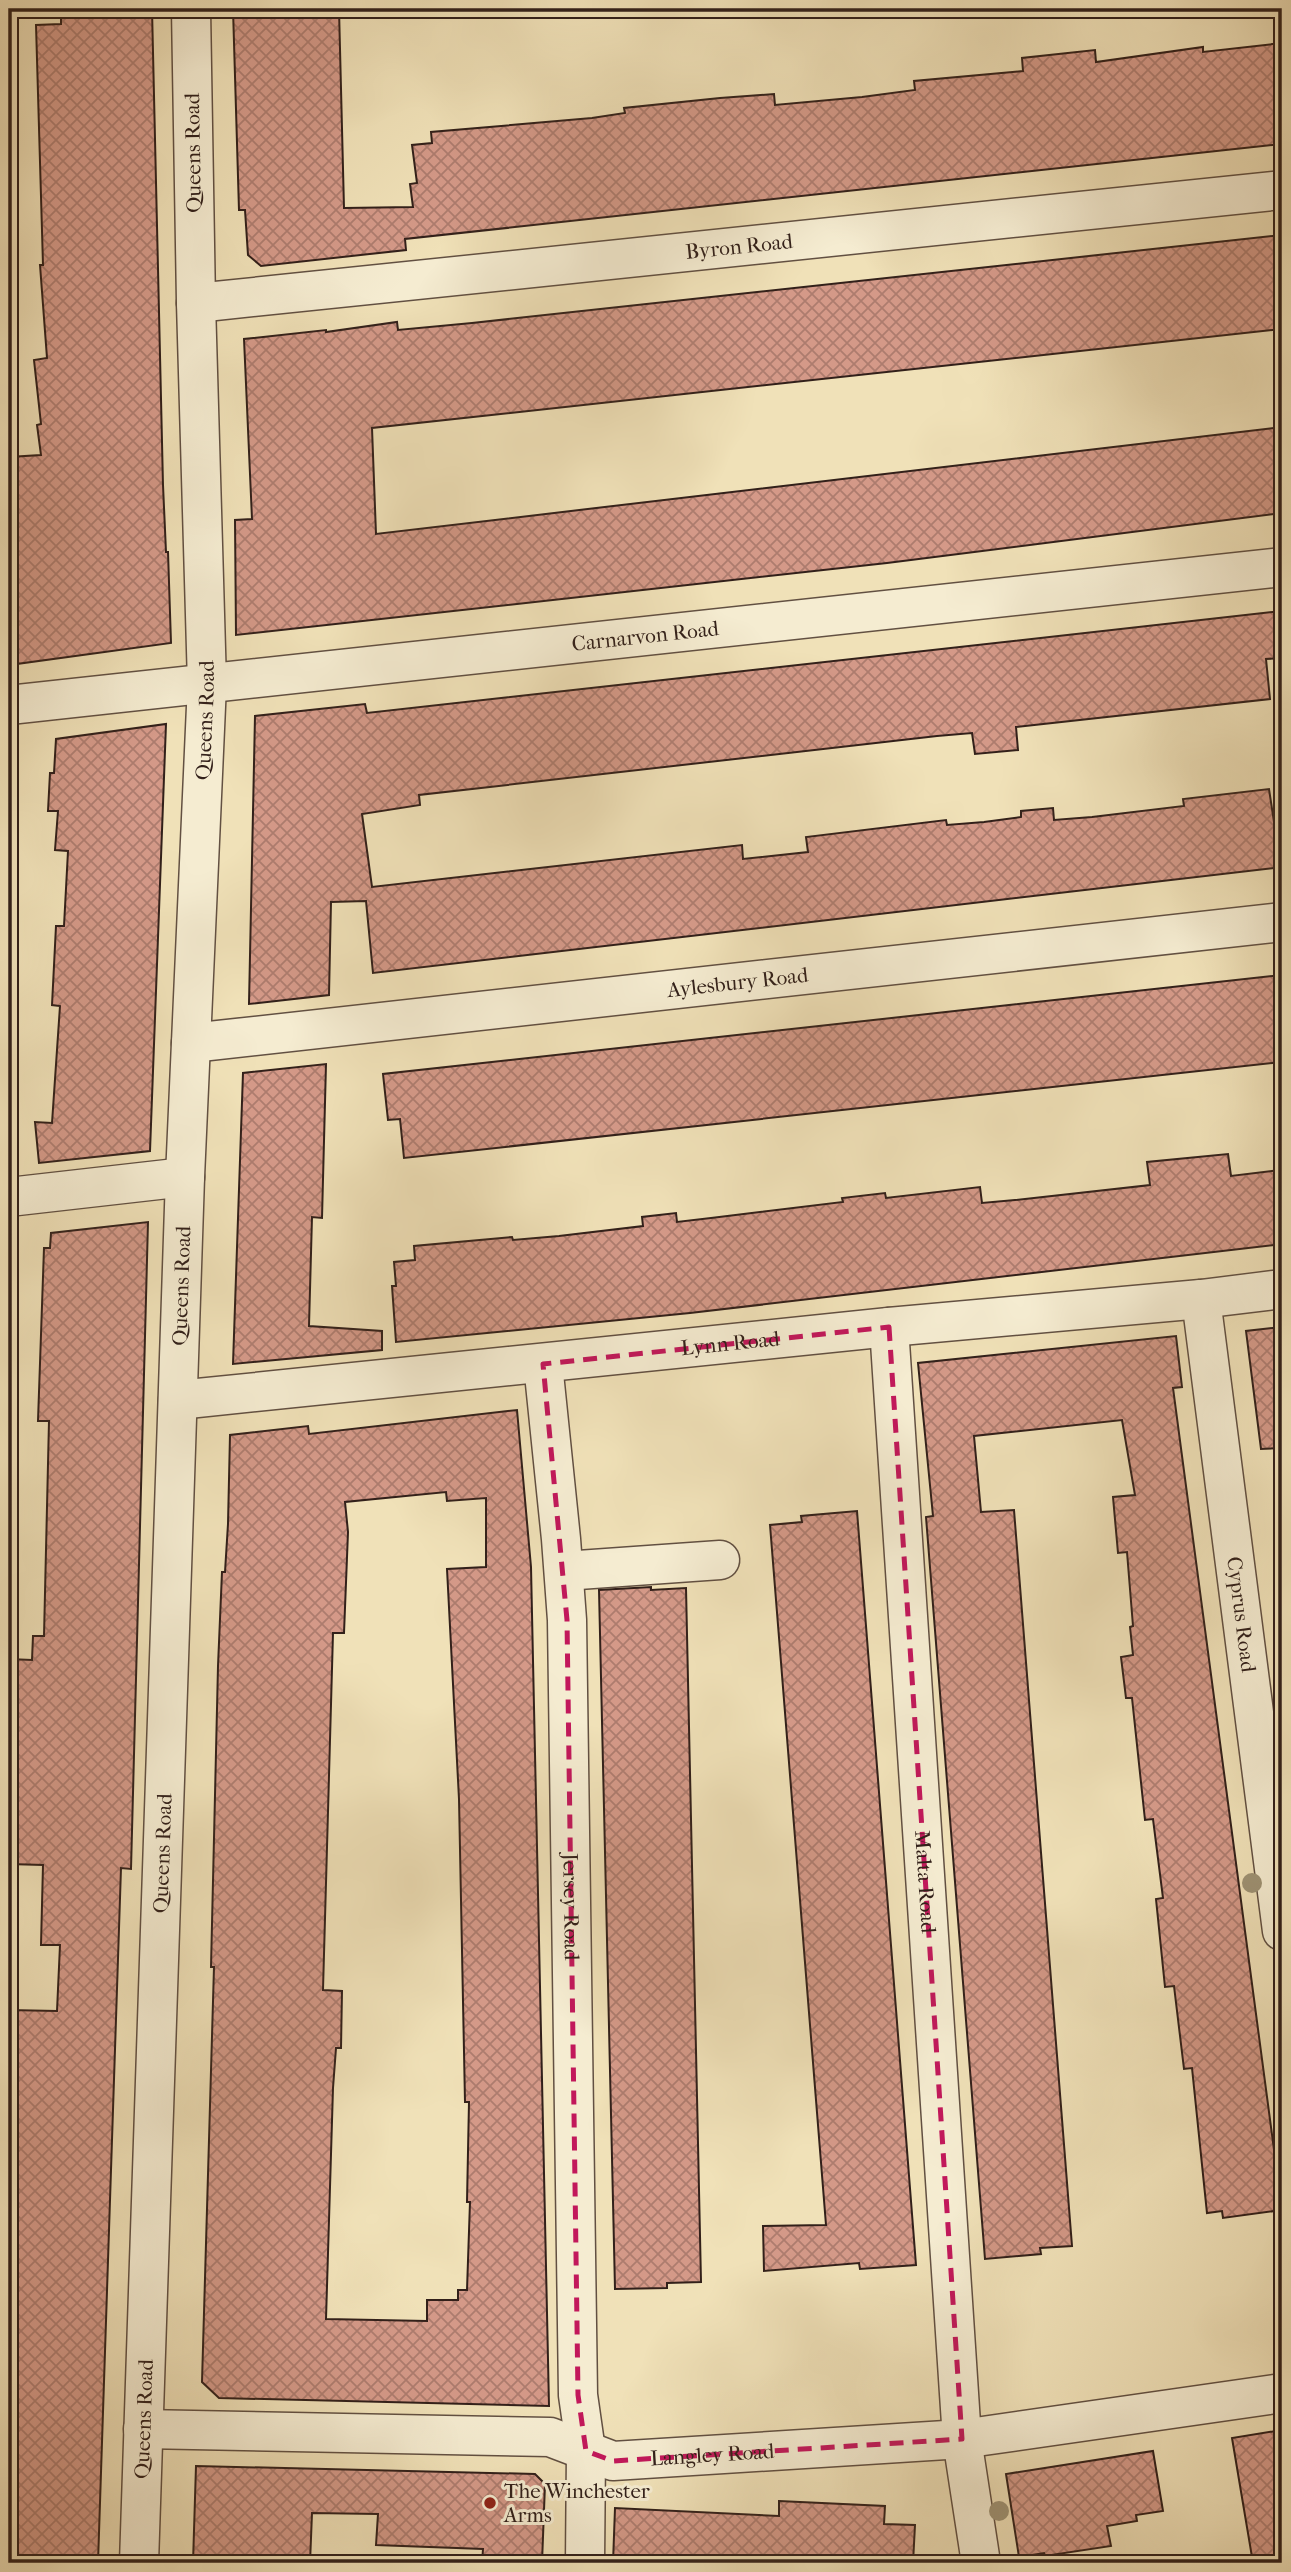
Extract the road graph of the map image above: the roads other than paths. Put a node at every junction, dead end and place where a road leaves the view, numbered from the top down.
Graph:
1 (191, 9) edge
2 (1282, 190) edge
3 (196, 303) junction
4 (1282, 567) edge
5 (207, 684) junction
6 (9, 705) edge
7 (1282, 922) edge
8 (191, 1043) junction
9 (185, 1177) junction
10 (9, 1196) edge
11 (1282, 1289) edge
12 (1201, 1299) junction
13 (890, 1327) junction
14 (543, 1364) junction
15 (178, 1400) junction
16 (720, 1560) dead end
17 (564, 1571) junction
18 (1282, 1931) edge
19 (1282, 2393) edge
20 (143, 2430) junction
21 (962, 2439) junction
22 (586, 2451) junction
23 (139, 2563) edge
24 (584, 2563) edge
25 (981, 2563) edge

1 - 3 street, Queens Road
2 - 3 street, Byron Road
3 - 5 street, Queens Road
4 - 5 street, Carnarvon Road
5 - 6 street, Carnarvon Road
5 - 8 street, Queens Road
7 - 8 street, Aylesbury Road
8 - 9 street, Queens Road
9 - 10 street
9 - 15 street, Queens Road
11 - 12 street, Lynn Road
12 - 13 street, Lynn Road
12 - 18 street, Cyprus Road
13 - 14 street, Lynn Road
13 - 21 street, Malta Road
14 - 15 street, Lynn Road
14 - 17 street, Jersey Road
15 - 20 street, Queens Road
16 - 17 street
17 - 22 street, Jersey Road
19 - 21 street, Langley Road
20 - 22 street, Langley Road
20 - 23 street, Queens Road
21 - 22 street, Langley Road
21 - 25 street, Malta Road
22 - 24 street, Jersey Road

